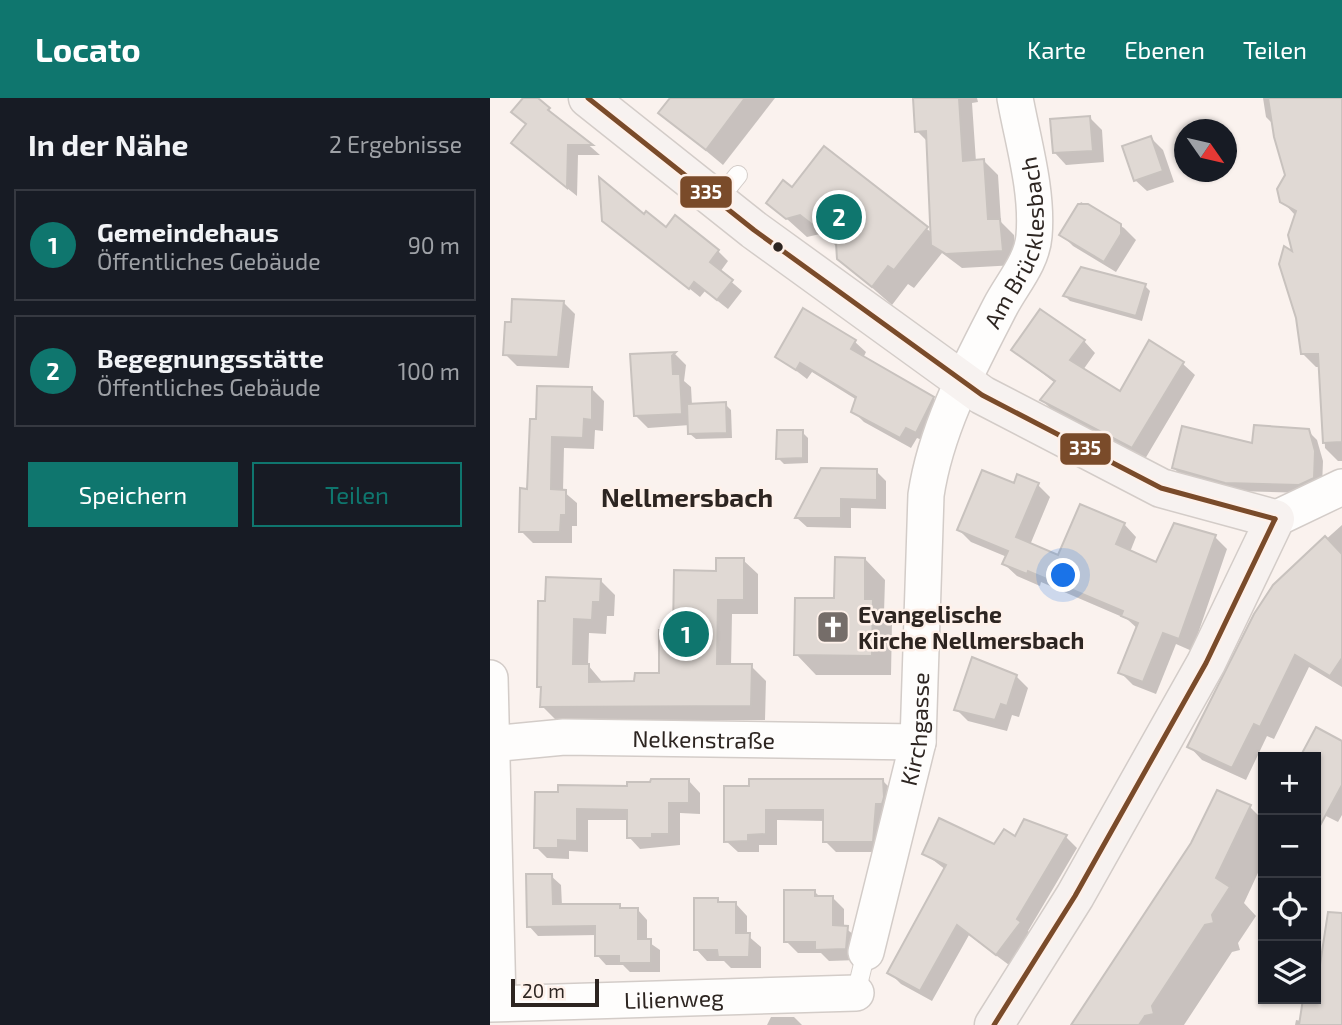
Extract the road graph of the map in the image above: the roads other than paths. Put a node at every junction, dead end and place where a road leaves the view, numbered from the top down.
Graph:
1 (588, 98) edge
2 (1015, 98) edge
3 (963, 379) junction
4 (1342, 487) edge
5 (1275, 519) junction
6 (490, 678) edge
7 (918, 742) junction
8 (491, 744) edge
9 (866, 952) joint
10 (856, 993) joint
11 (494, 1003) edge
12 (994, 1025) edge

1 - 3 street
2 - 3 street, Am Brücklesbach
3 - 5 street
3 - 7 street, Kirchgasse
4 - 5 street
5 - 12 street
6 - 8 street
7 - 8 street, Nelkenstraße
7 - 9 street, Kirchgasse
8 - 11 street
9 - 10 lane
10 - 11 street, Lilienweg

